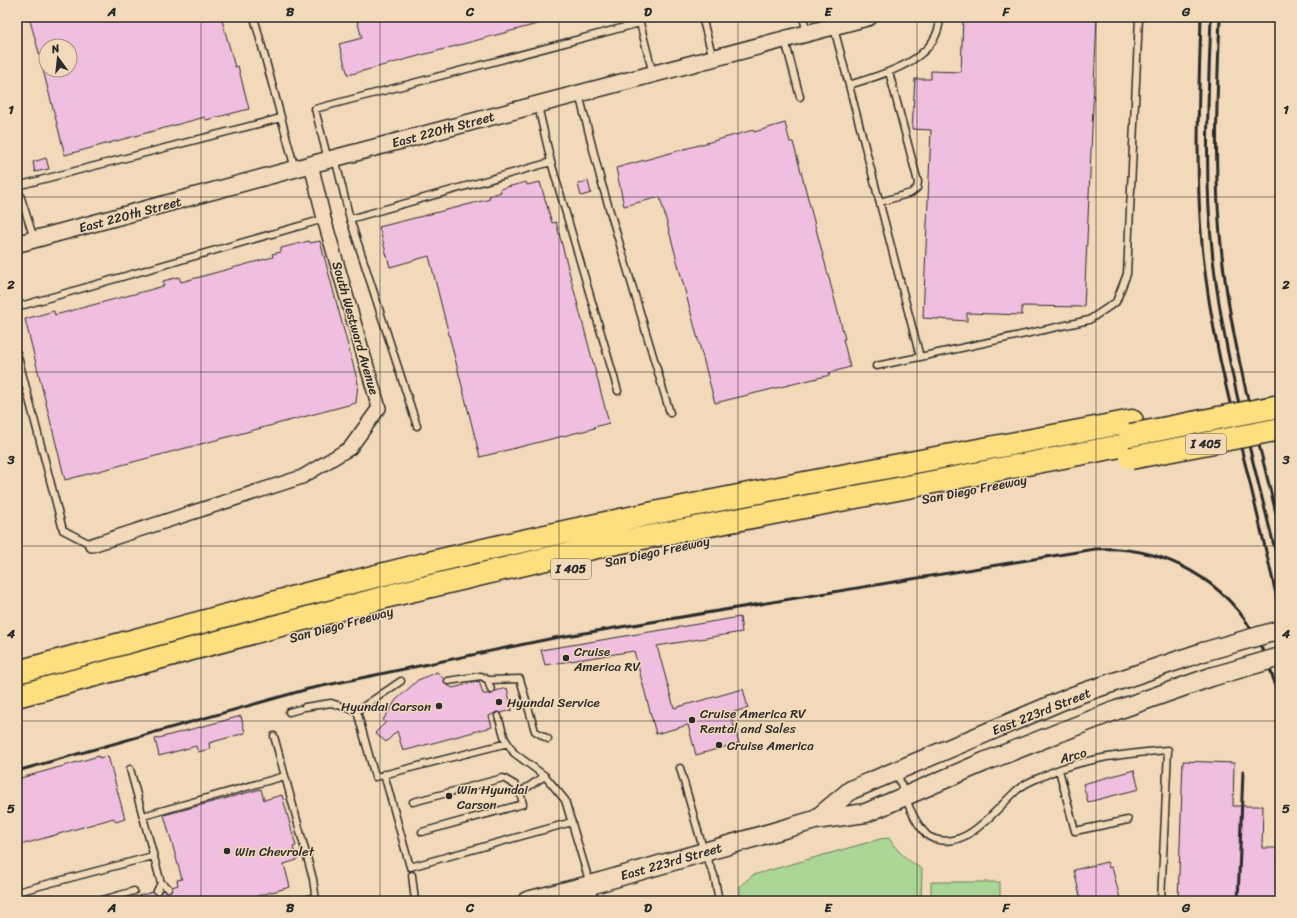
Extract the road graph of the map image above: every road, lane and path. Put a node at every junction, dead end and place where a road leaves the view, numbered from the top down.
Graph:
1 (254, 17) edge
2 (702, 17) edge
3 (803, 17) edge
4 (869, 17) edge
5 (940, 17) edge
6 (1139, 17) edge
7 (834, 26) junction
8 (807, 33) junction
9 (784, 39) junction
10 (713, 58) junction
11 (888, 72) junction
12 (653, 74) junction
13 (850, 85) junction
14 (579, 94) junction
15 (800, 97) dead end
16 (537, 104) junction
17 (281, 118) junction
18 (332, 159) junction
19 (551, 162) junction
20 (311, 164) junction
21 (295, 168) junction
22 (17, 186) edge
23 (880, 202) junction
24 (324, 218) junction
25 (350, 219) junction
26 (34, 240) junction
27 (17, 244) edge
28 (17, 307) edge
29 (17, 353) edge
30 (920, 357) junction
31 (876, 366) dead end
32 (618, 392) dead end
33 (1280, 392) edge
34 (1280, 406) edge
35 (670, 413) dead end
36 (1280, 416) edge
37 (417, 426) dead end
38 (1280, 429) edge
39 (1132, 440) junction
40 (92, 545) joint
41 (1280, 630) edge
42 (1280, 657) edge
43 (17, 672) edge
44 (448, 680) dead end
45 (488, 680) junction
46 (401, 681) dead end
47 (17, 687) edge
48 (491, 690) dead end
49 (17, 696) edge
50 (17, 710) edge
51 (357, 711) junction
52 (289, 712) dead end
53 (498, 716) dead end
54 (274, 736) dead end
55 (548, 740) dead end
56 (508, 743) junction
57 (680, 768) dead end
58 (130, 769) dead end
59 (1059, 770) junction
60 (897, 771) junction
61 (384, 774) junction
62 (285, 776) junction
63 (545, 776) junction
64 (520, 792) junction
65 (905, 796) junction
66 (413, 802) dead end
67 (143, 816) junction
68 (815, 820) junction
69 (1128, 820) dead end
70 (572, 822) junction
71 (422, 832) dead end
72 (704, 852) junction
73 (153, 856) junction
74 (411, 871) junction
75 (161, 883) junction
76 (168, 888) dead end
77 (134, 891) dead end
78 (157, 891) dead end
79 (17, 892) edge
80 (592, 893) edge
81 (316, 899) edge
82 (99, 901) edge
83 (301, 901) edge
84 (415, 901) edge
85 (527, 901) edge
86 (719, 901) edge
87 (1161, 901) edge

1 - 17 lane
2 - 10 lane
3 - 8 lane
4 - 7 street, East 220th Street
5 - 11 lane
6 - 30 lane
7 - 8 street, East 220th Street
7 - 13 lane
8 - 9 street, East 220th Street
9 - 10 street, East 220th Street
9 - 15 lane
10 - 12 street, East 220th Street
11 - 13 lane
11 - 23 lane
12 - 14 street, East 220th Street
12 - 18 lane
13 - 23 lane
14 - 16 street, East 220th Street
14 - 35 lane
16 - 18 street, East 220th Street
16 - 19 lane
17 - 21 lane
17 - 22 lane
18 - 20 street, East 220th Street
18 - 25 lane
19 - 25 lane
19 - 32 lane
20 - 21 street, East 220th Street
20 - 24 street, South Westward Avenue
21 - 26 street, East 220th Street
22 - 26 lane
23 - 30 lane
24 - 28 lane
24 - 40 street, South Westward Avenue
25 - 37 lane
26 - 27 street, East 220th Street
29 - 40 lane
30 - 31 lane
33 - 39 highway, San Diego Freeway / I 405
34 - 39 highway, bridge
36 - 39 highway
38 - 39 highway, San Diego Freeway / I 405, bridge
39 - 43 highway, San Diego Freeway / I 405
39 - 47 highway
39 - 49 highway
39 - 50 highway, San Diego Freeway / I 405
41 - 60 main road, East 223rd Street, bridge
42 - 65 main road, East 223rd Street, bridge
44 - 45 lane
45 - 48 lane
45 - 55 lane
46 - 51 lane
51 - 52 lane
51 - 61 lane
53 - 56 lane
54 - 62 lane
56 - 61 lane
56 - 63 lane
57 - 72 lane
58 - 67 lane
59 - 65 lane, Arco
59 - 69 lane
59 - 87 lane, Arco
60 - 65 lane, Arco
60 - 68 main road, East 223rd Street
61 - 74 lane
62 - 67 lane
62 - 81 lane
63 - 64 lane
63 - 70 lane
64 - 66 lane
64 - 71 lane
65 - 68 main road, East 223rd Street
67 - 73 lane
68 - 72 main road, East 223rd Street
70 - 74 lane
70 - 80 lane
72 - 80 main road, East 223rd Street
72 - 86 lane
73 - 75 lane
73 - 79 lane
74 - 84 lane
75 - 76 lane
75 - 78 lane
77 - 82 lane
80 - 85 main road, East 223rd Street
81 - 83 lane

